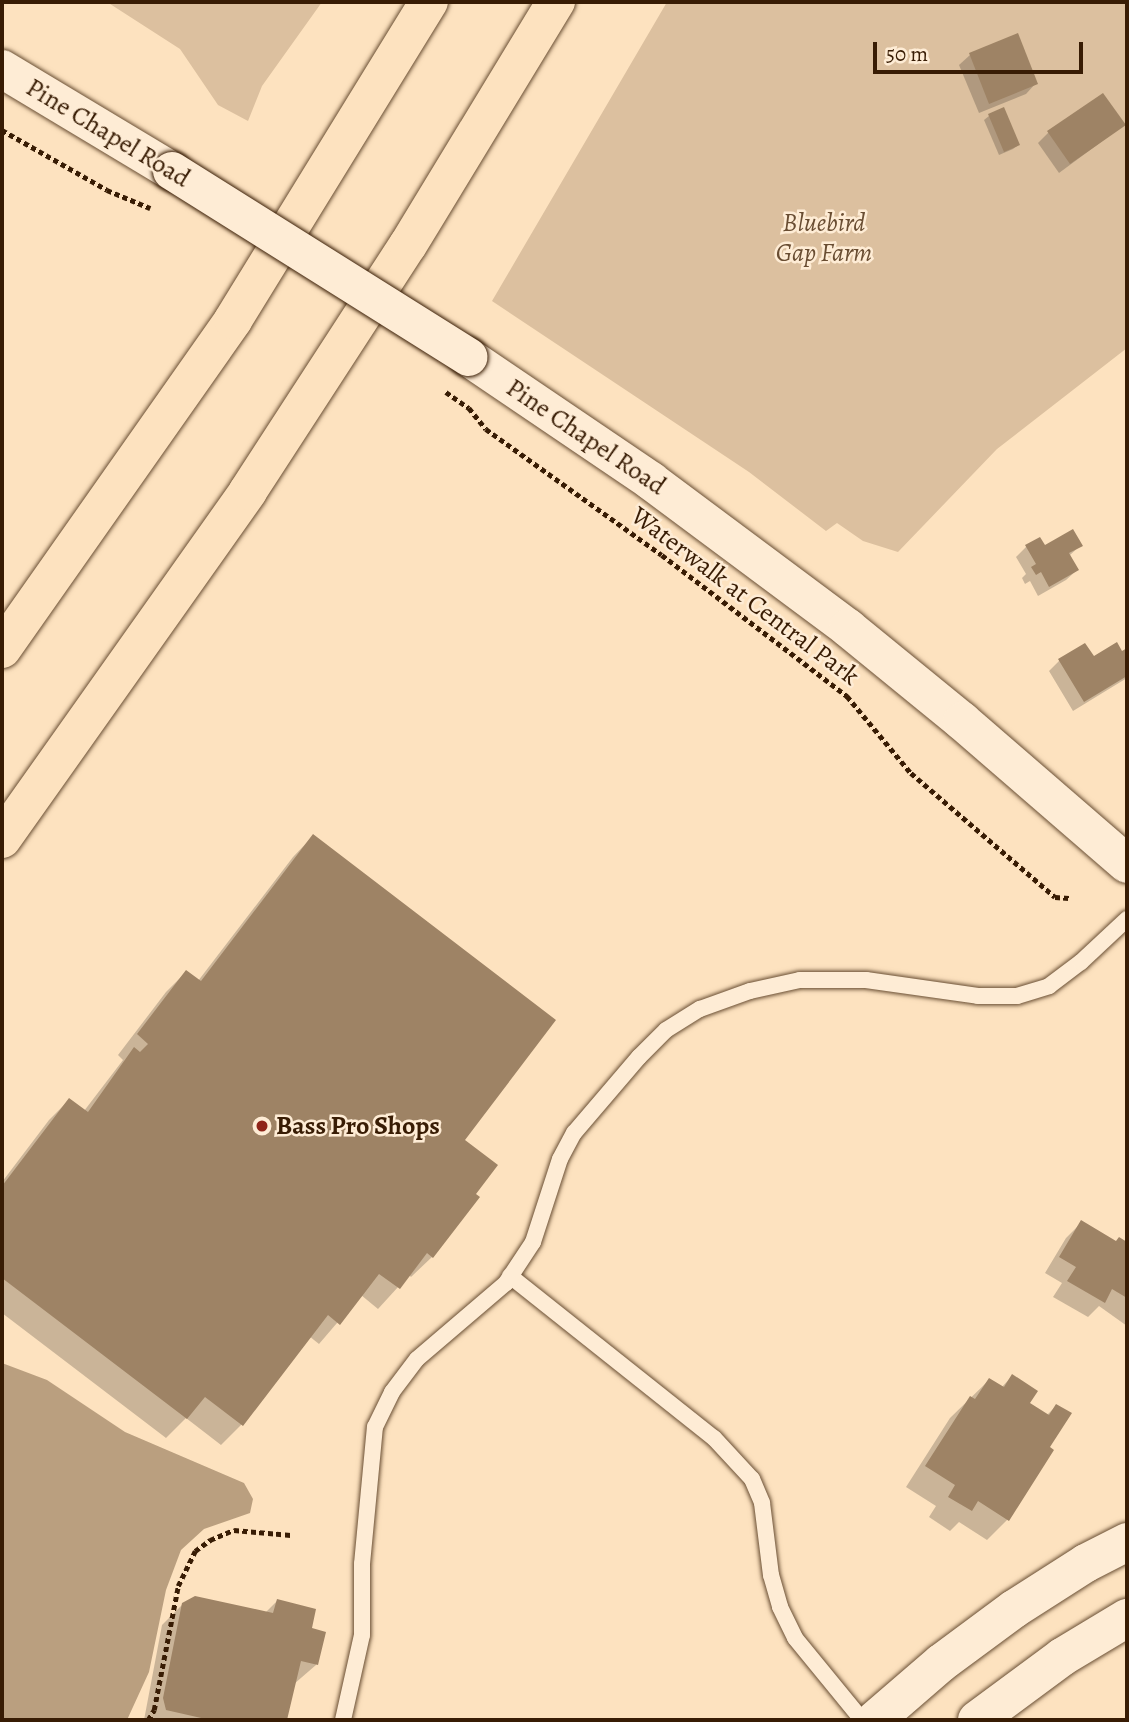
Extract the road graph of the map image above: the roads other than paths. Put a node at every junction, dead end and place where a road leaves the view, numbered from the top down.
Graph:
1 (429, 2) edge
2 (556, 2) edge
3 (2, 69) edge
4 (2, 649) edge
5 (2, 839) edge
6 (1127, 864) edge
7 (1127, 919) edge
8 (510, 1276) junction
9 (1127, 1542) edge
10 (1127, 1618) edge
11 (343, 1720) edge
12 (862, 1720) edge
13 (875, 1720) edge
14 (977, 1720) edge

1 - 4 highway
2 - 5 highway
3 - 6 street, Pine Chapel Road, bridge
7 - 8 lane
8 - 11 lane
8 - 12 lane
9 - 13 street
10 - 14 street

